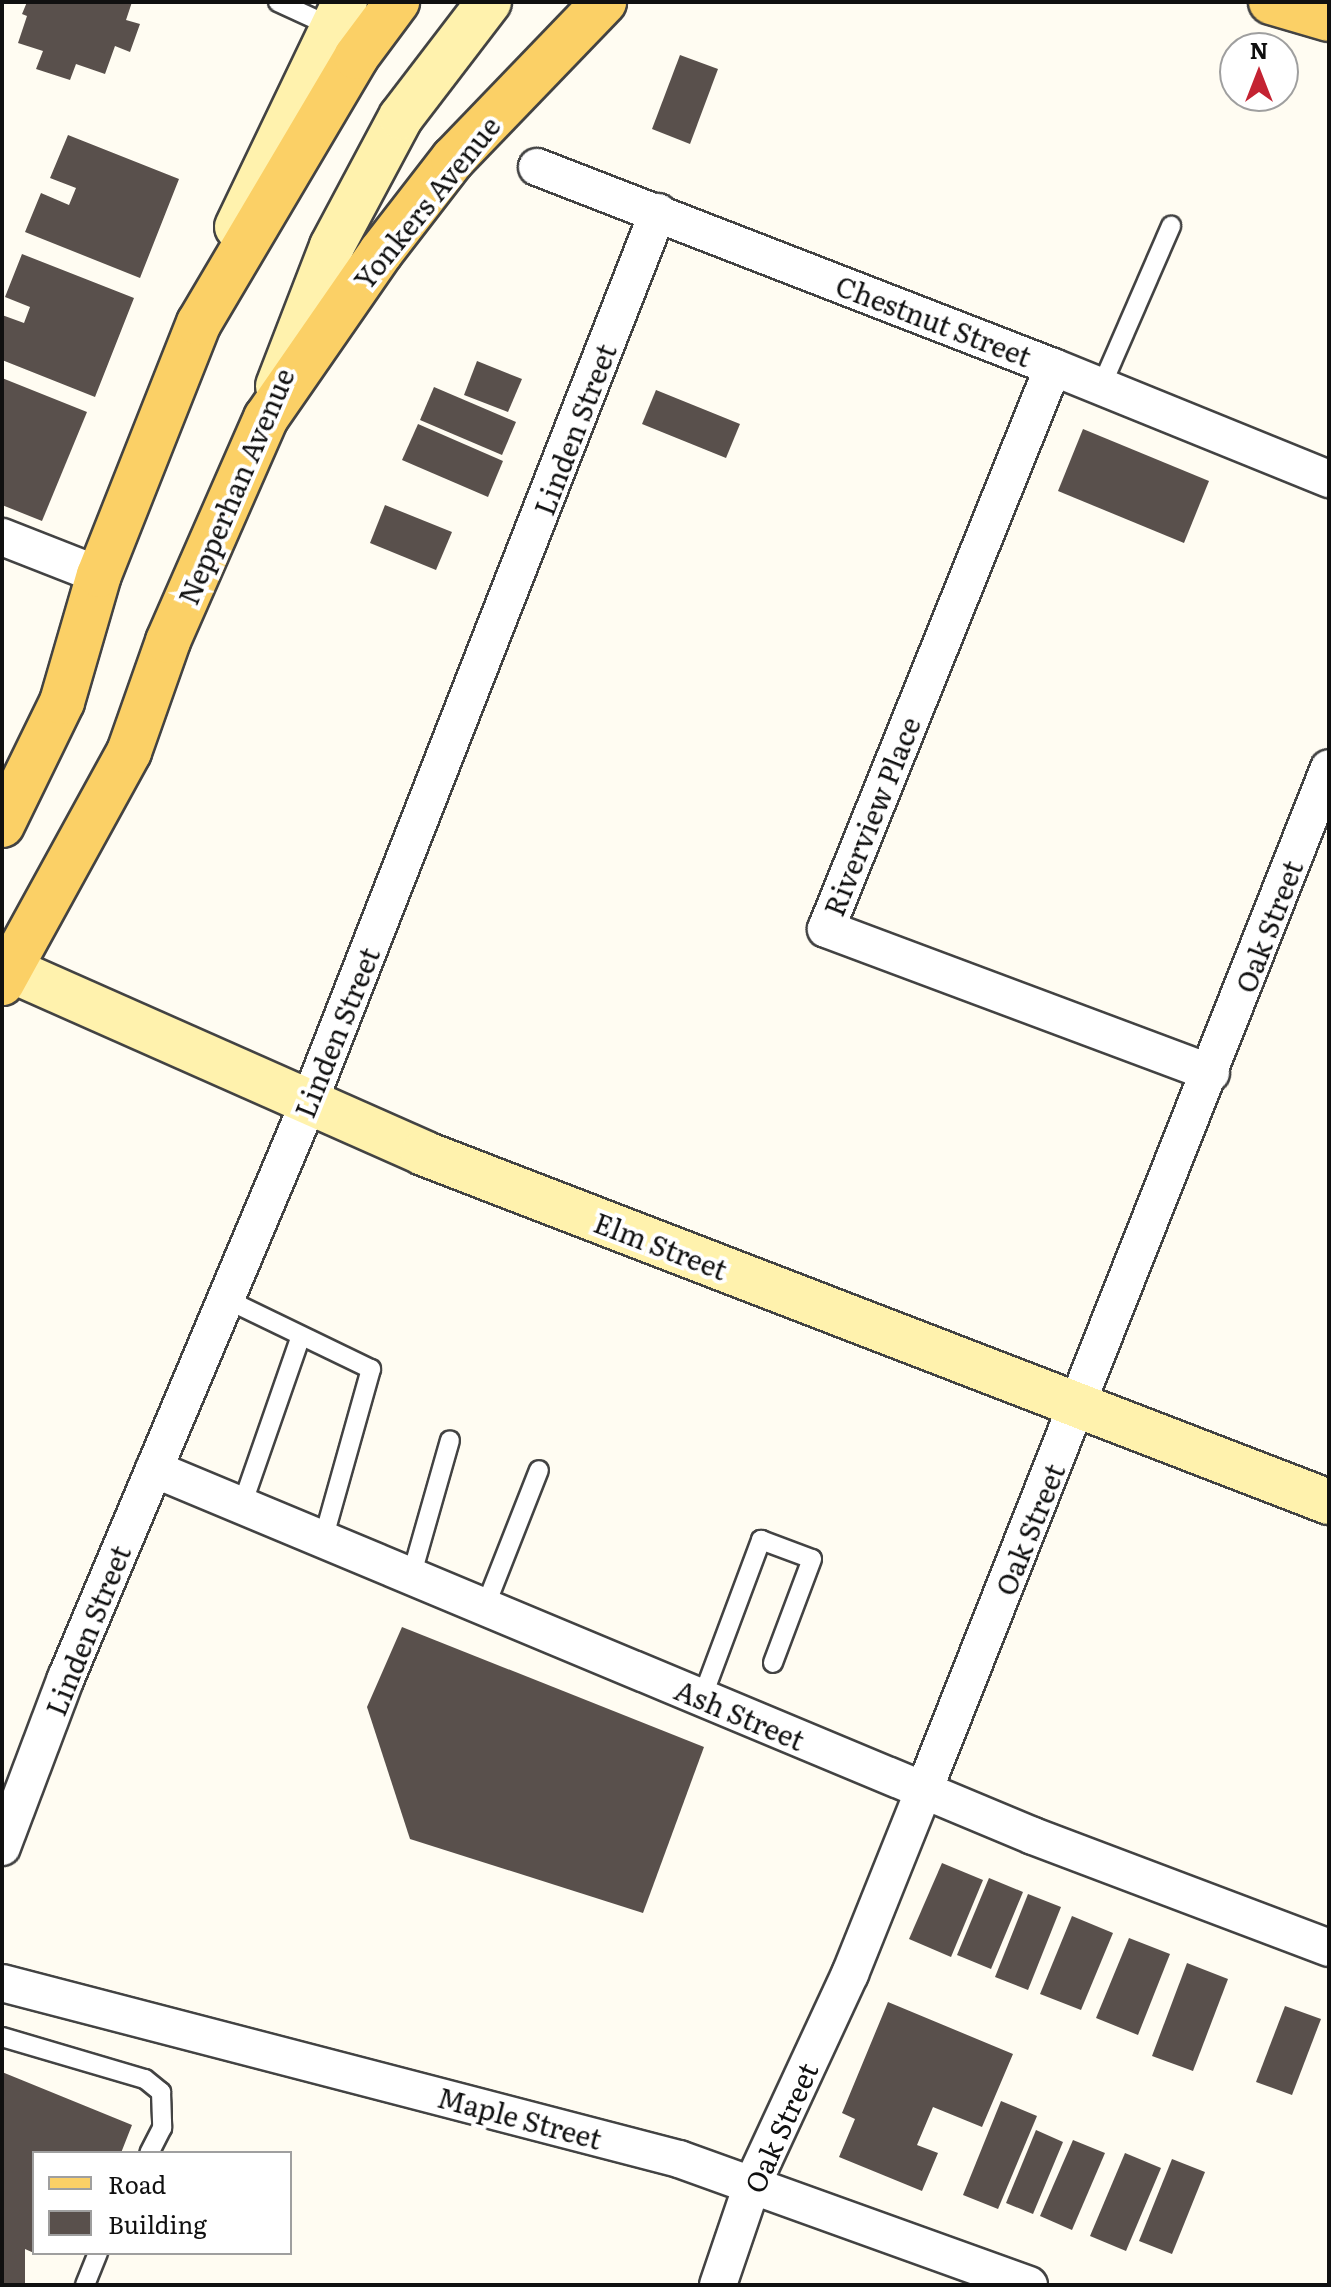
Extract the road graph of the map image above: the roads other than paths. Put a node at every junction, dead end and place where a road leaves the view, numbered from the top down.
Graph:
1 (278, 2) edge
2 (397, 2) edge
3 (489, 2) edge
4 (604, 2) edge
5 (1271, 2) edge
6 (1321, 2) edge
7 (1329, 6) edge
8 (338, 15) edge
9 (1329, 19) edge
10 (537, 167) dead end
11 (658, 212) junction
12 (1171, 226) dead end
13 (199, 323) junction
14 (1053, 367) junction
15 (1101, 387) junction
16 (266, 418) junction
17 (1329, 479) edge
18 (2, 537) edge
19 (99, 575) junction
20 (1329, 768) edge
21 (2, 825) edge
22 (5, 973) edge
23 (1211, 1073) junction
24 (309, 1102) junction
25 (226, 1299) junction
26 (301, 1336) junction
27 (1079, 1405) junction
28 (450, 1440) dead end
29 (154, 1469) junction
30 (539, 1470) dead end
31 (1329, 1502) edge
32 (242, 1505) junction
33 (323, 1540) junction
34 (411, 1577) junction
35 (485, 1607) junction
36 (773, 1663) dead end
37 (702, 1698) junction
38 (924, 1790) junction
39 (2, 1847) edge
40 (1329, 1948) edge
41 (2, 1983) edge
42 (2, 2037) edge
43 (150, 2151) edge
44 (752, 2185) junction
45 (97, 2255) edge
46 (85, 2285) edge
47 (718, 2285) edge
48 (1029, 2285) edge

1 - 8 lane
2 - 13 main road
3 - 16 street, Nepperhan Avenue
4 - 16 main road, Yonkers Avenue
5 - 9 main road
6 - 7 main road
8 - 13 street
10 - 11 street, Chestnut Street
11 - 14 street, Chestnut Street
11 - 24 street, Linden Street
12 - 15 lane
13 - 19 main road
14 - 15 street, Chestnut Street
14 - 23 street, Riverview Place
15 - 17 street, Chestnut Street
16 - 22 main road, Nepperhan Avenue
18 - 19 street
19 - 21 main road
20 - 23 street, Oak Street
22 - 24 street, Elm Street
23 - 27 street, Oak Street
24 - 25 street, Linden Street
24 - 27 street, Elm Street
25 - 26 lane
25 - 29 street, Linden Street
26 - 32 lane
26 - 33 lane
27 - 31 street, Elm Street
27 - 38 street, Oak Street
28 - 34 lane
29 - 32 street, Ash Street
29 - 39 street, Linden Street
30 - 35 lane
32 - 33 street, Ash Street
33 - 34 street, Ash Street
34 - 35 street, Ash Street
35 - 37 street, Ash Street
36 - 37 lane
37 - 38 street, Ash Street
38 - 40 street, Ash Street
38 - 44 street, Oak Street
41 - 44 street, Maple Street
42 - 43 lane
44 - 47 street, Oak Street
44 - 48 street, Maple Street
45 - 46 lane

